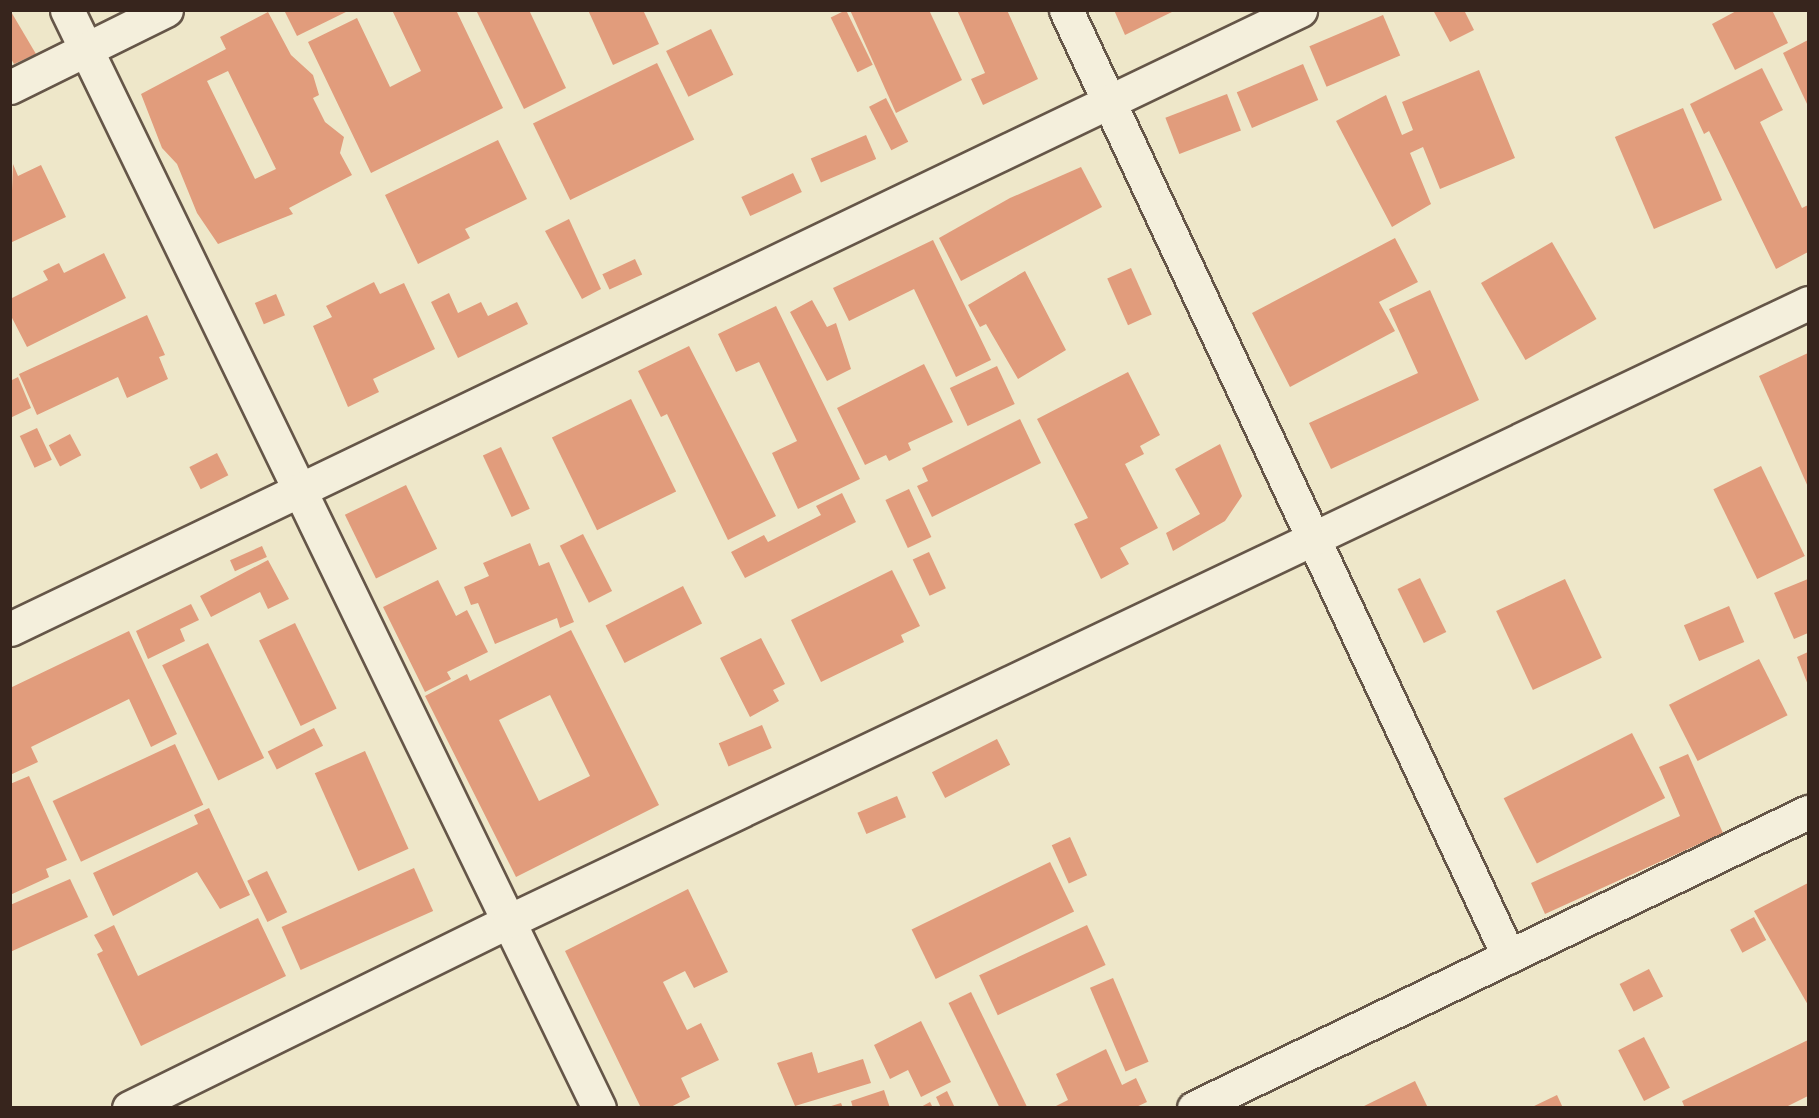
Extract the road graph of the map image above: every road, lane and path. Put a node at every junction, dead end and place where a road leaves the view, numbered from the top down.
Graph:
1 (67, 10) edge
2 (166, 10) edge
3 (1066, 10) edge
4 (1300, 10) edge
5 (86, 50) junction
6 (10, 87) edge
7 (1109, 102) junction
8 (1809, 303) edge
9 (300, 490) junction
10 (1313, 539) junction
11 (10, 629) edge
12 (1809, 812) edge
13 (508, 921) junction
14 (1509, 957) junction
15 (129, 1107) edge
16 (599, 1107) edge
17 (1194, 1107) edge

1 - 5 street
2 - 5 street
3 - 7 street
4 - 7 street
5 - 6 street
5 - 9 street
7 - 9 street
7 - 10 street
8 - 10 street
9 - 11 street
9 - 13 street
10 - 13 street
10 - 14 street
12 - 14 street
13 - 15 street
13 - 16 street
14 - 17 street

